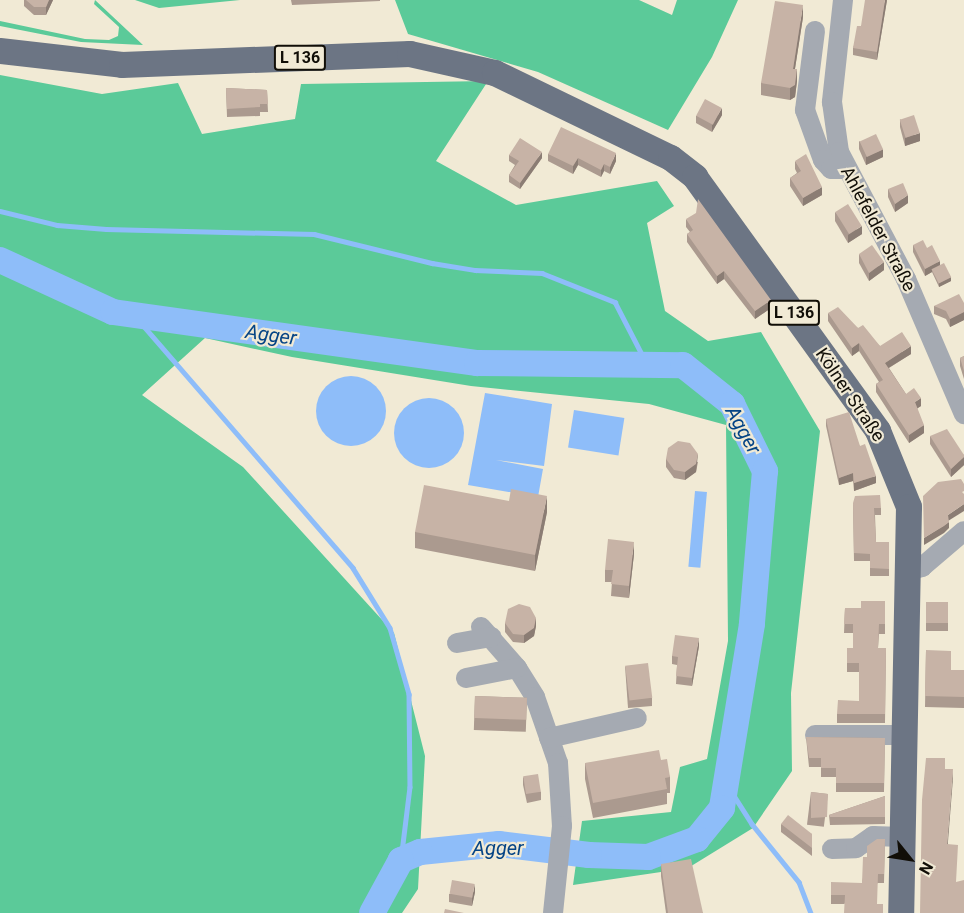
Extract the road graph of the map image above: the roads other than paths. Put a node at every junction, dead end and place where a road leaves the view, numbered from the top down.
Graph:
1 (843, 0) edge
2 (815, 32) dead end
3 (0, 51) edge
4 (845, 169) junction
5 (964, 414) edge
6 (964, 531) edge
7 (908, 571) junction
8 (457, 643) dead end
9 (517, 668) junction
10 (466, 678) dead end
11 (637, 718) dead end
12 (815, 735) edge
13 (905, 735) junction
14 (549, 738) junction
15 (902, 837) junction
16 (832, 849) dead end
17 (553, 913) edge
18 (901, 913) edge

1 - 4 street, Ahlefelder Straße
2 - 4 street
3 - 7 main road, Kölner Straße / L 136
4 - 5 street, Ahlefelder Straße
6 - 7 street
7 - 13 main road, Kölner Straße / L 136
8 - 9 street
9 - 10 street
9 - 14 street
11 - 14 street
12 - 13 street
13 - 15 main road, Kölner Straße / L 136
14 - 17 street
15 - 16 street
15 - 18 main road, Kölner Straße / L 136

